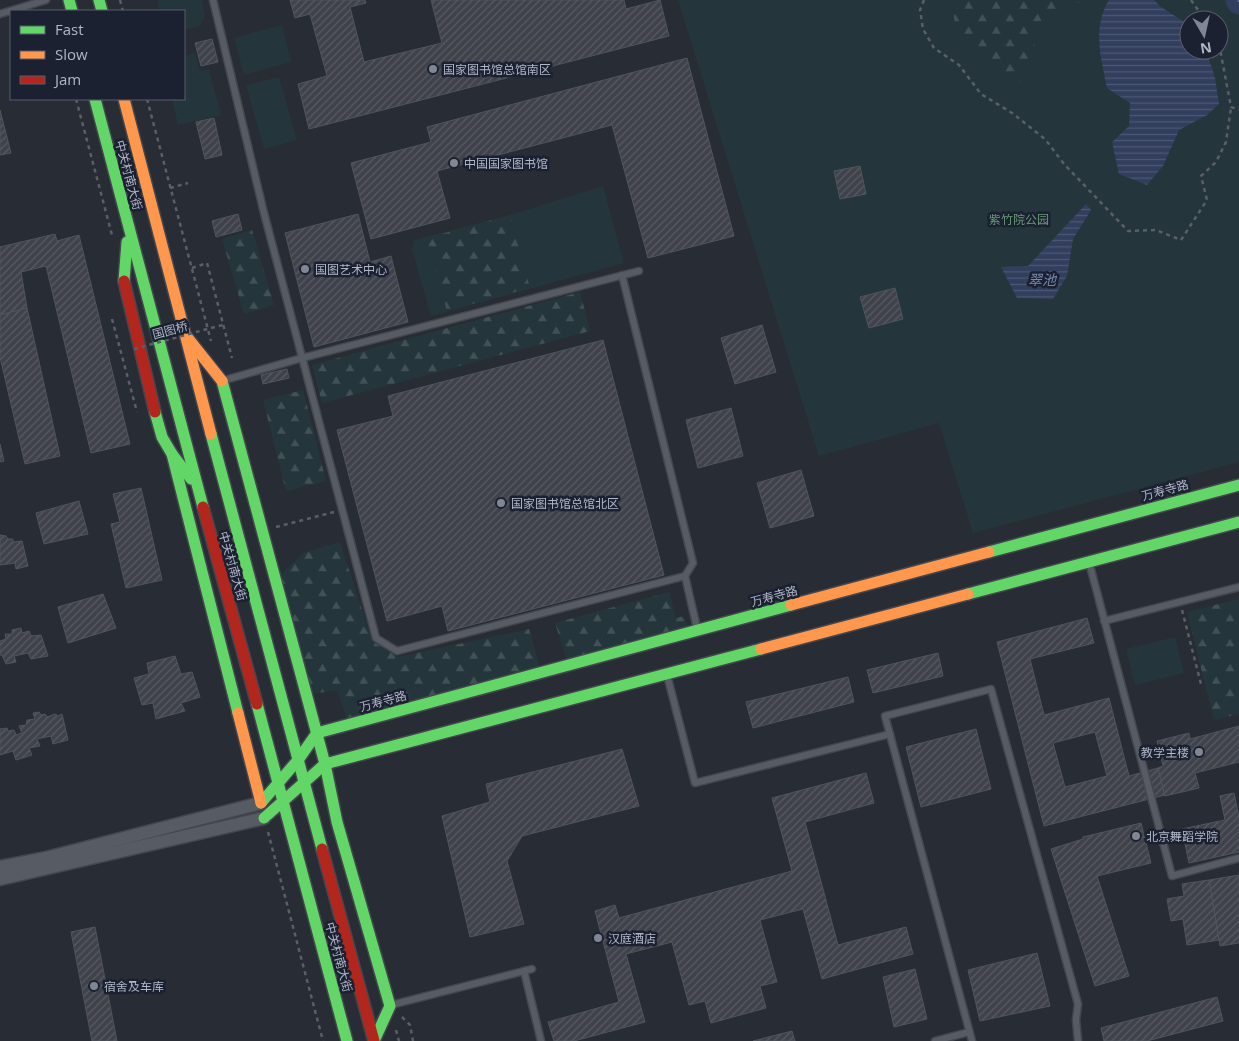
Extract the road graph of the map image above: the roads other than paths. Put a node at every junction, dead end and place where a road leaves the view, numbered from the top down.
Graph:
1 (46, 0) edge
2 (213, 0) edge
3 (13, 10) edge
4 (95, 100) edge
5 (124, 100) edge
6 (129, 229) junction
7 (639, 271) dead end
8 (622, 275) junction
9 (182, 332) junction
10 (302, 358) junction
11 (222, 381) junction
12 (172, 454) junction
13 (1239, 485) edge
14 (196, 486) junction
15 (1239, 522) edge
16 (1088, 562) junction
17 (685, 576) junction
18 (1239, 587) edge
19 (1104, 621) junction
20 (698, 630) junction
21 (667, 674) junction
22 (317, 733) junction
23 (890, 734) junction
24 (298, 760) junction
25 (325, 764) junction
26 (279, 782) junction
27 (305, 782) junction
28 (284, 800) junction
29 (261, 804) junction
30 (264, 818) joint
31 (1239, 858) edge
32 (0, 867) edge
33 (0, 879) edge
34 (532, 970) dead end
35 (524, 971) junction
36 (390, 1006) junction
37 (969, 1032) junction
38 (347, 1041) edge
39 (374, 1041) edge
40 (541, 1041) edge
41 (935, 1041) edge
42 (972, 1041) edge
43 (1078, 1041) edge

1 - 3 lane
2 - 10 lane
4 - 6 street, 中关村南大街
5 - 9 street, 中关村南大街
6 - 12 street
6 - 14 street, 中关村南大街
7 - 8 lane
8 - 10 lane
8 - 17 lane
9 - 11 street
9 - 24 street, 中关村南大街
10 - 11 lane
10 - 17 lane
11 - 22 street
12 - 14 street
12 - 29 street
13 - 20 street, 万寿寺路
14 - 26 street, 中关村南大街
15 - 16 street
16 - 19 lane
16 - 21 street
17 - 20 lane
18 - 19 lane
19 - 31 lane
20 - 22 street, 万寿寺路
21 - 23 lane
21 - 25 street
22 - 24 street
22 - 25 street
23 - 37 lane
23 - 43 lane
24 - 26 street
24 - 27 street, 中关村南大街
25 - 27 street
25 - 36 street
26 - 28 street, 中关村南大街
26 - 29 street
27 - 28 street
27 - 39 street, 中关村南大街
28 - 30 street
28 - 38 street, 中关村南大街
29 - 32 street
30 - 33 street
34 - 35 lane
35 - 36 lane
35 - 40 lane
36 - 39 street, 中关村南大街
37 - 41 lane
37 - 42 lane

